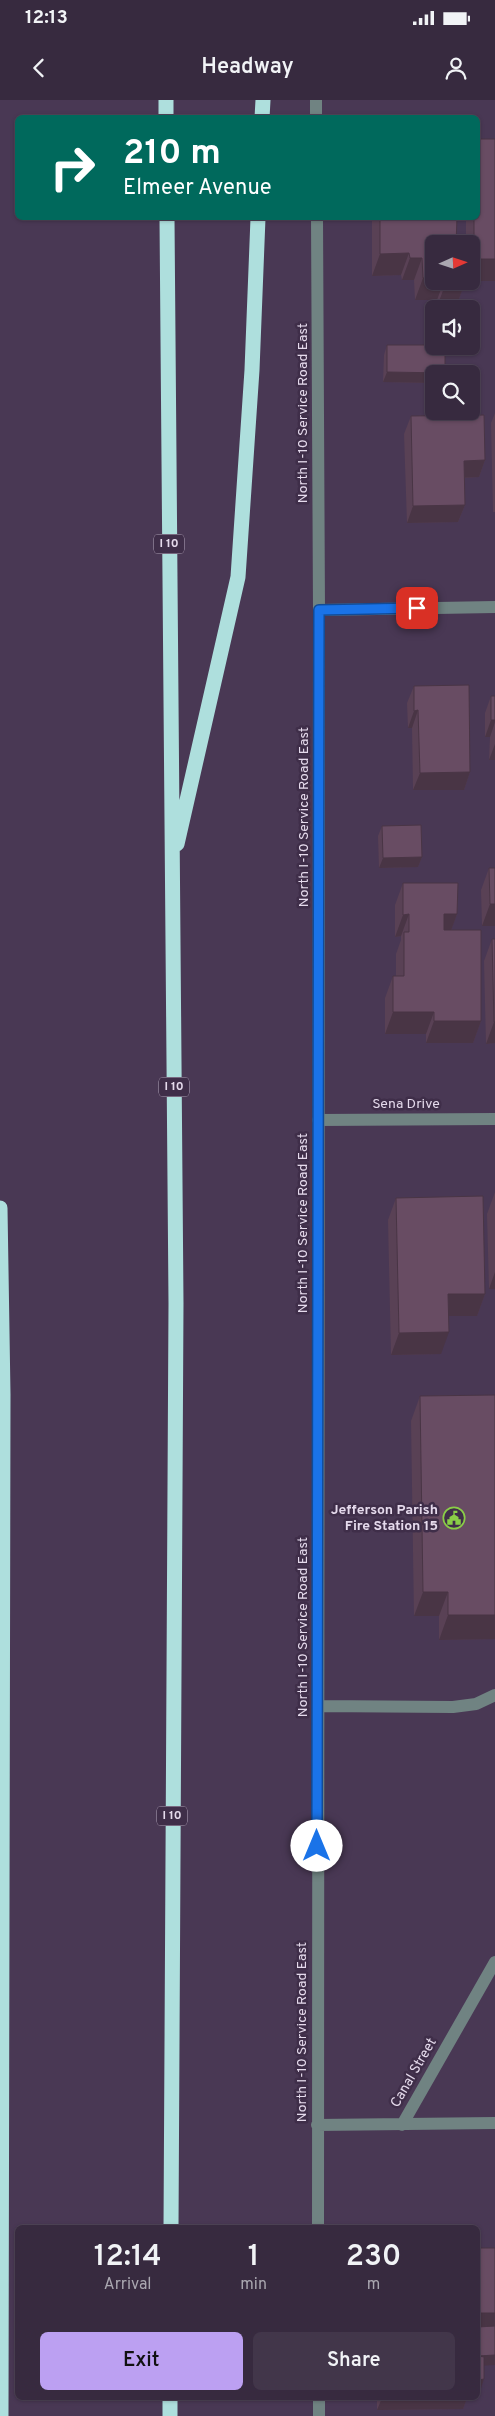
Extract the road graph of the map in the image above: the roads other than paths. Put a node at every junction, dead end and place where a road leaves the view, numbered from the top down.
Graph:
1 (166, 100) edge
2 (263, 100) edge
3 (316, 100) edge
4 (166, 115) edge
5 (262, 115) edge
6 (316, 115) edge
7 (166, 220) edge
8 (258, 220) edge
9 (317, 220) edge
10 (495, 607) edge
11 (319, 610) junction
12 (171, 870) junction
13 (495, 1118) edge
14 (318, 1120) junction
15 (0, 1208) edge
16 (495, 1695) edge
17 (318, 1706) junction
18 (495, 1962) edge
19 (495, 2124) edge
20 (317, 2125) junction
21 (402, 2125) junction
22 (170, 2225) edge
23 (318, 2225) edge
24 (170, 2400) edge
25 (319, 2400) edge
26 (1, 2416) edge
27 (170, 2416) edge
28 (319, 2416) edge

1 - 4 highway
2 - 5 highway
3 - 6 street
7 - 12 highway, I 10
8 - 12 highway
9 - 11 street, North I-10 Service Road East
10 - 11 street
11 - 14 street, North I-10 Service Road East
12 - 22 highway, I 10
13 - 14 street, Sena Drive
14 - 17 street, North I-10 Service Road East
15 - 26 highway
16 - 17 street
17 - 20 street, North I-10 Service Road East
18 - 21 street, Canal Street
19 - 21 street
20 - 21 street, Canal Street
20 - 23 street, North I-10 Service Road East
24 - 27 highway
25 - 28 street

